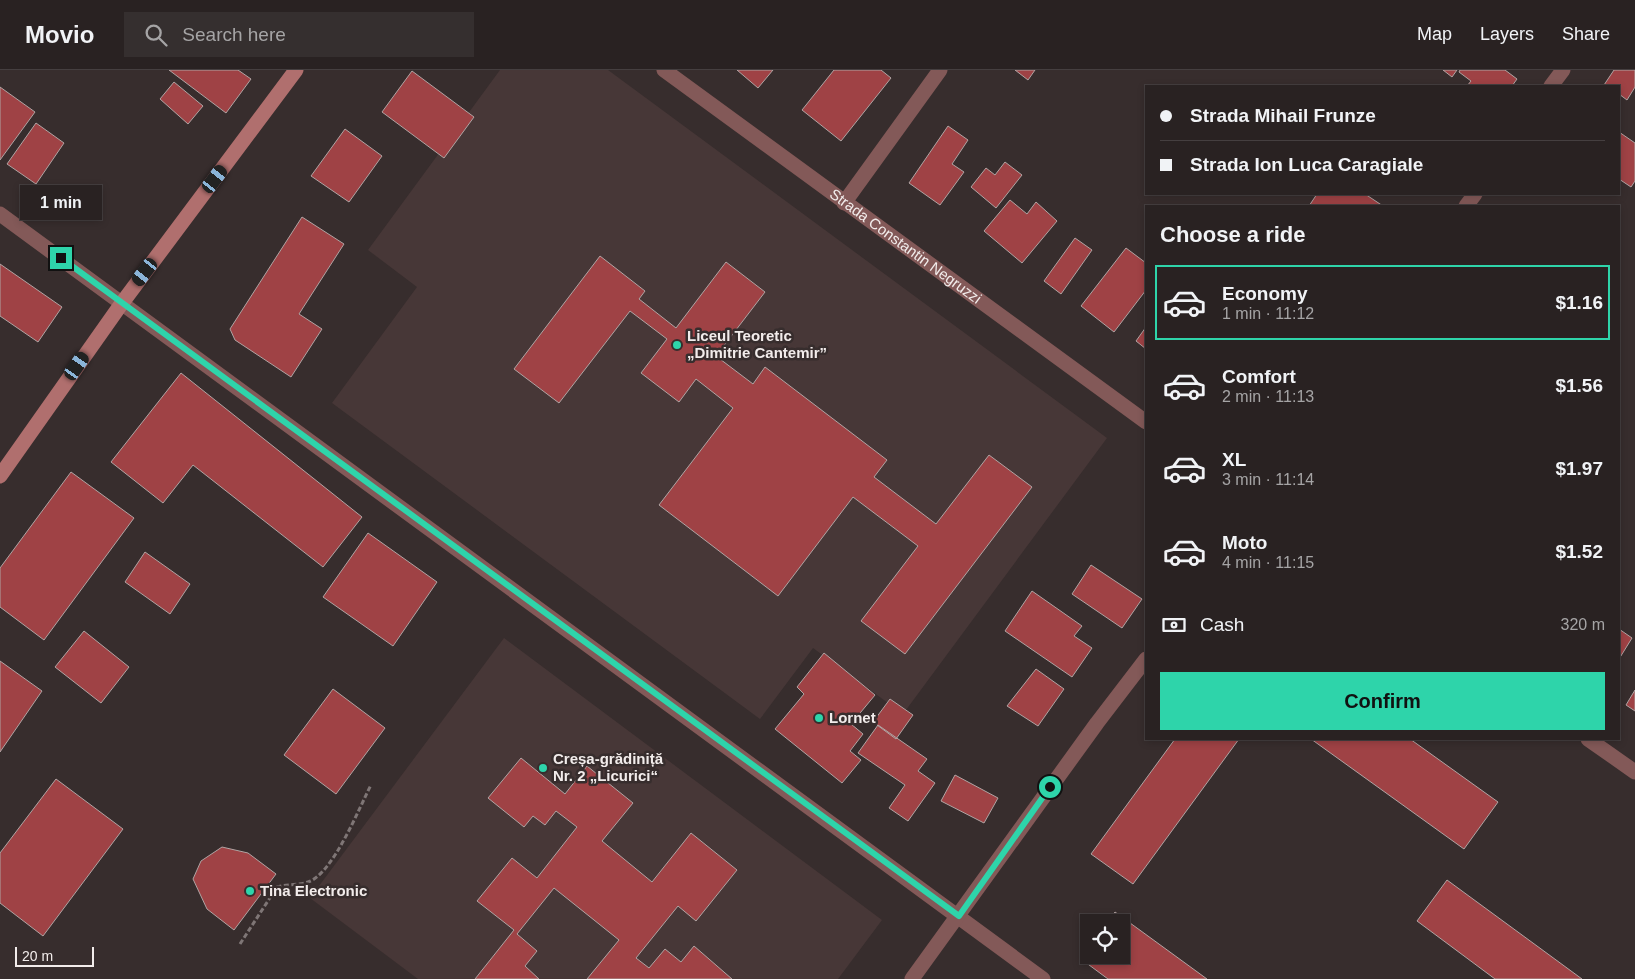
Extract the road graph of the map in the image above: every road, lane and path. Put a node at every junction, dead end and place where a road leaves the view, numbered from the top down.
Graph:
1 (296, 70) edge
2 (664, 70) edge
3 (940, 70) edge
4 (1563, 70) edge
5 (1553, 85) edge
6 (844, 203) junction
7 (0, 214) edge
8 (122, 303) junction
9 (1145, 421) edge
10 (0, 476) edge
11 (1145, 660) edge
12 (1589, 740) edge
13 (1635, 772) edge
14 (371, 785) dead end
15 (959, 916) junction
16 (240, 944) dead end
17 (912, 979) edge
18 (1043, 979) edge

1 - 8 main road
2 - 6 street, Strada Constantin Negruzzi
3 - 6 street
4 - 5 street
6 - 9 street, Strada Constantin Negruzzi
7 - 8 street
8 - 10 main road
8 - 15 street
11 - 15 street
12 - 13 street
14 - 16 path
15 - 17 street
15 - 18 street

